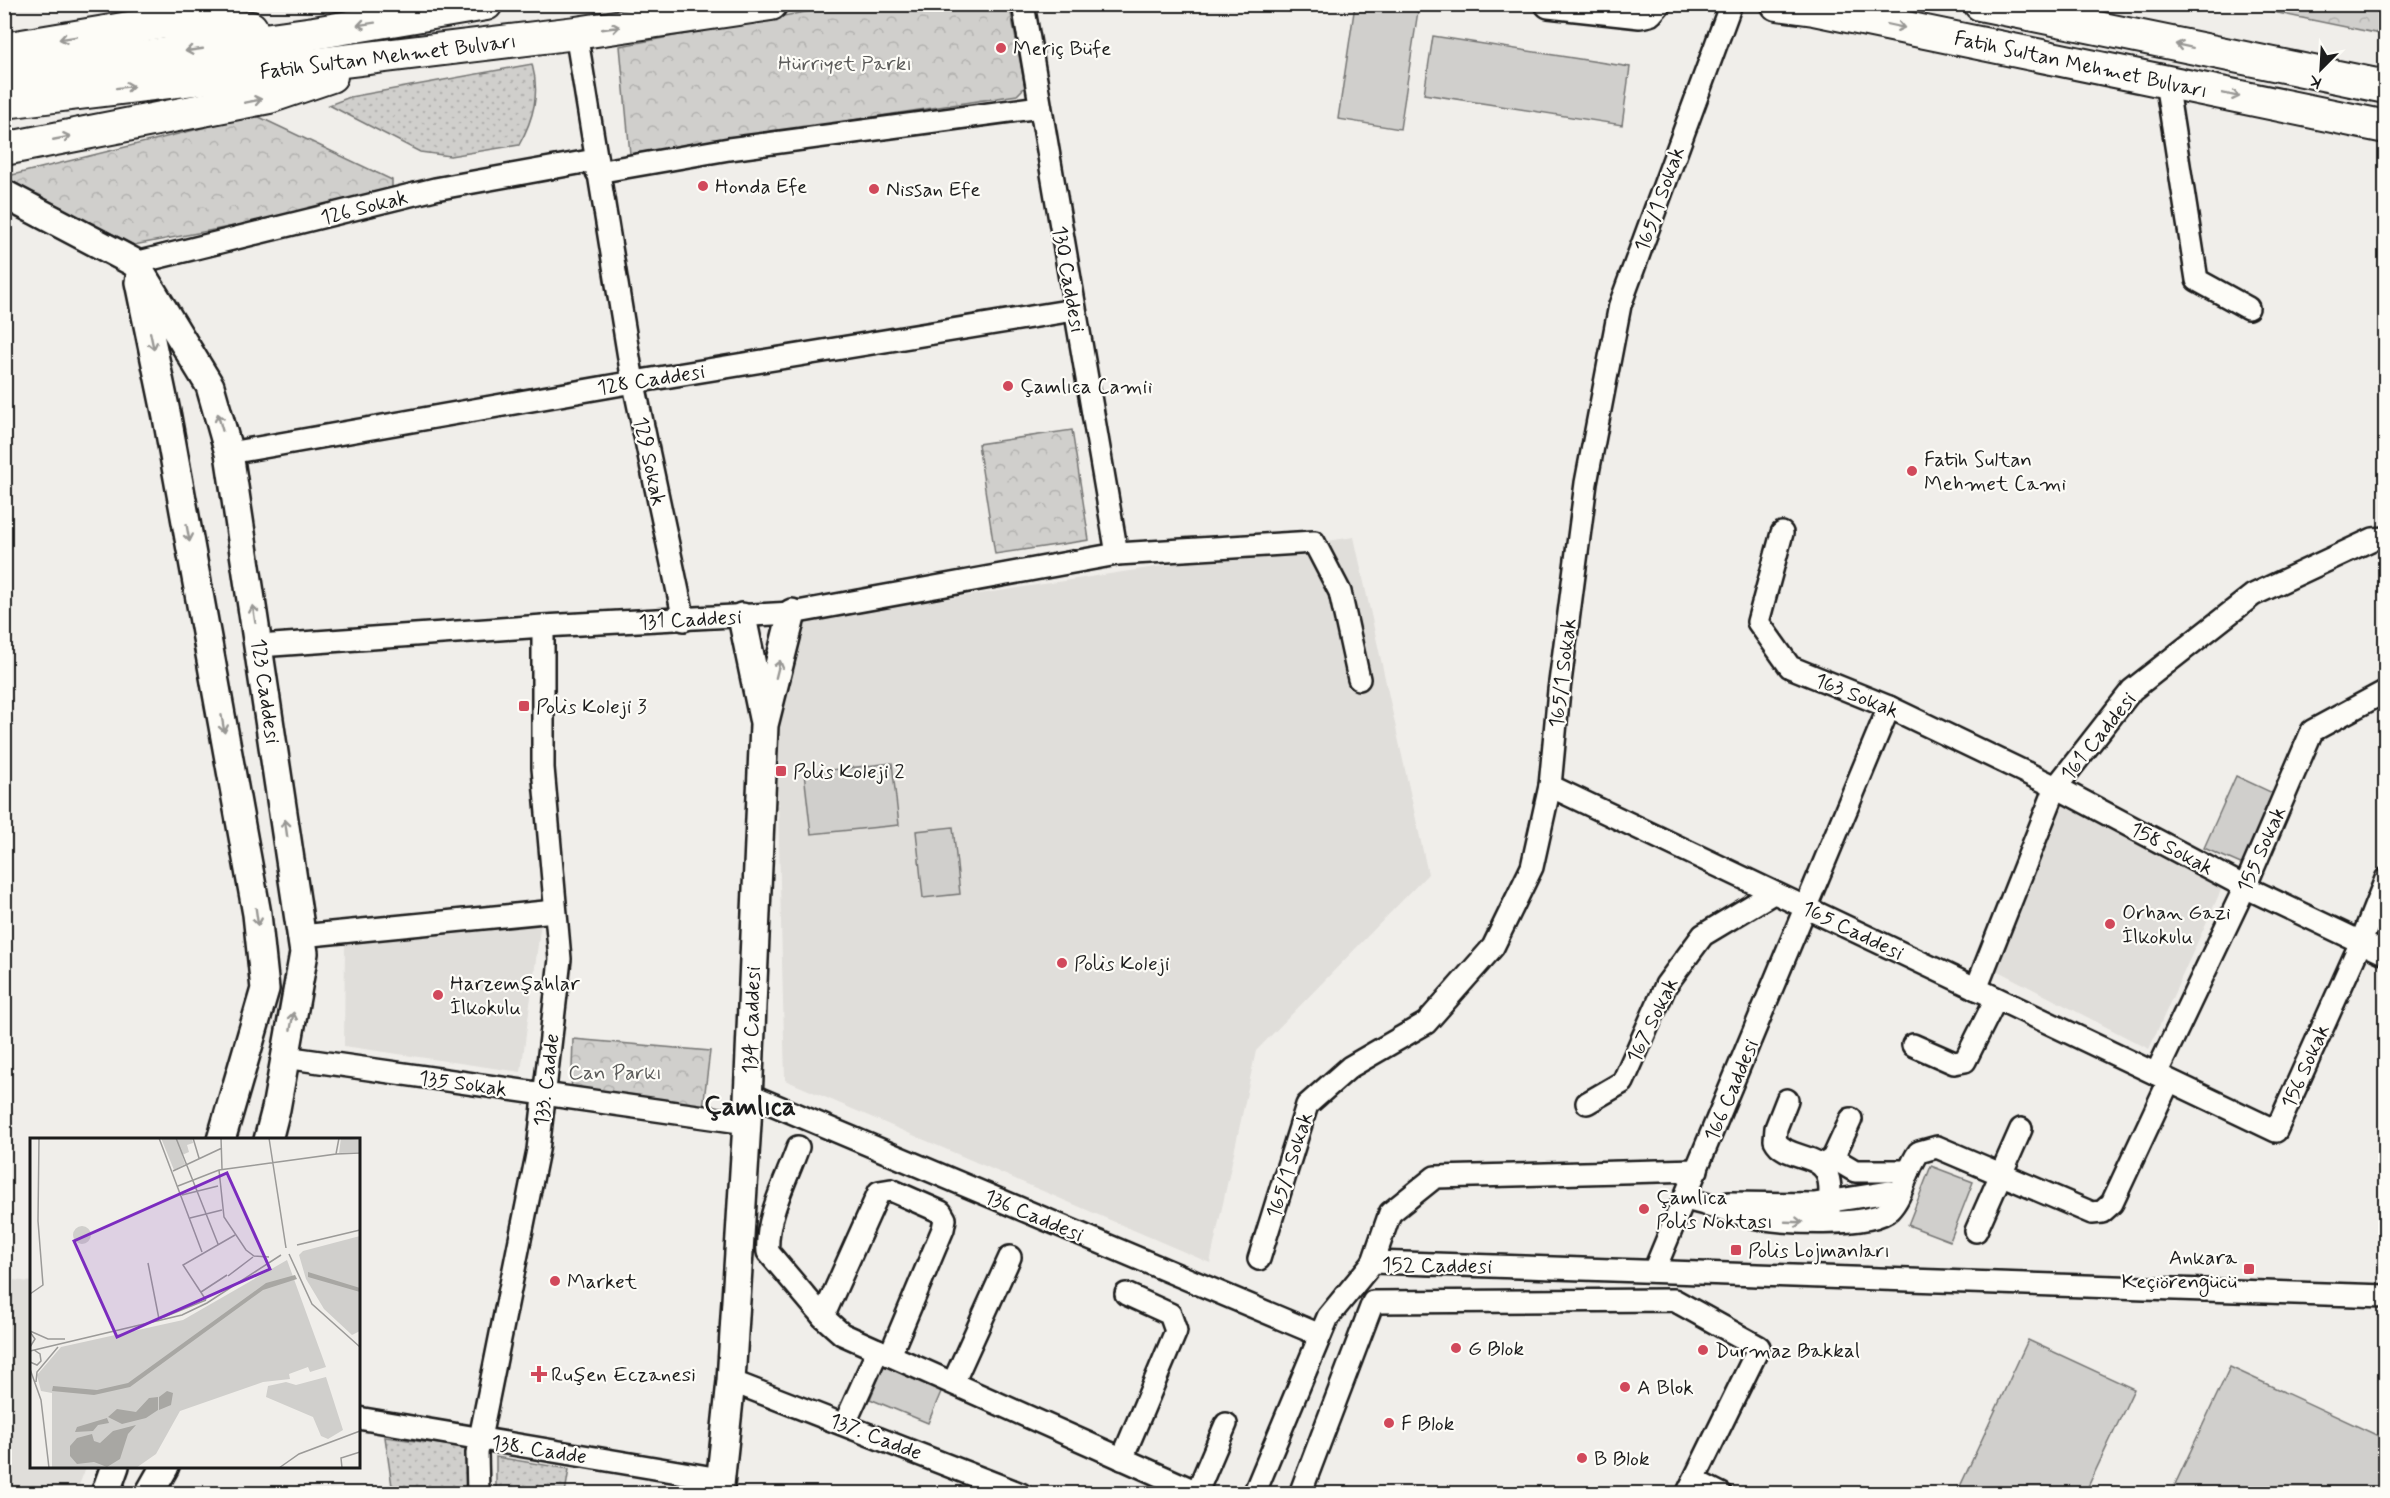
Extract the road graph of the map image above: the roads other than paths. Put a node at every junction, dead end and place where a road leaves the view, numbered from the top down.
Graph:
1 (486, 4) edge
2 (771, 4) edge
3 (1023, 4) edge
4 (1549, 4) edge
5 (1656, 4) edge
6 (1731, 4) edge
7 (1777, 4) edge
8 (1980, 4) edge
9 (314, 33) junction
10 (576, 33) junction
11 (4, 49) edge
12 (386, 57) junction
13 (4, 77) edge
14 (2166, 82) junction
15 (2385, 87) edge
16 (4, 102) edge
17 (1040, 107) junction
18 (2385, 127) edge
19 (4, 149) edge
20 (596, 166) junction
21 (4, 194) edge
22 (135, 263) junction
23 (2248, 308) dead end
24 (1074, 310) junction
25 (634, 382) junction
26 (229, 453) junction
27 (1782, 533) dead end
28 (2385, 538) edge
29 (1117, 554) junction
30 (792, 613) junction
31 (742, 618) junction
32 (684, 620) junction
33 (543, 626) junction
34 (259, 646) junction
35 (1359, 679) dead end
36 (2385, 691) edge
37 (1889, 707) junction
38 (764, 725) junction
39 (1550, 786) junction
40 (2056, 787) junction
41 (2385, 879) edge
42 (2245, 887) junction
43 (1773, 893) junction
44 (1806, 908) junction
45 (555, 911) junction
46 (302, 936) junction
47 (2361, 942) junction
48 (2385, 954) edge
49 (1976, 989) junction
50 (1996, 999) junction
51 (1913, 1044) dead end
52 (285, 1057) junction
53 (2163, 1078) junction
54 (748, 1094) junction
55 (545, 1096) junction
56 (1787, 1100) dead end
57 (1587, 1103) dead end
58 (1851, 1119) dead end
59 (747, 1123) junction
60 (2021, 1129) dead end
61 (222, 1138) edge
62 (267, 1138) edge
63 (798, 1147) dead end
64 (1827, 1162) junction
65 (1697, 1170) junction
66 (1909, 1171) junction
67 (2001, 1174) junction
68 (1685, 1199) junction
69 (1829, 1212) junction
70 (1976, 1231) dead end
71 (1010, 1257) dead end
72 (1259, 1259) dead end
73 (1373, 1262) junction
74 (1654, 1271) junction
75 (1126, 1294) dead end
76 (2385, 1296) edge
77 (824, 1317) junction
78 (1320, 1335) junction
79 (884, 1353) junction
80 (731, 1381) junction
81 (953, 1383) junction
82 (360, 1418) edge
83 (845, 1424) junction
84 (1226, 1424) dead end
85 (480, 1439) junction
86 (1122, 1459) junction
87 (115, 1468) edge
88 (164, 1468) edge
89 (720, 1486) edge
90 (1691, 1487) edge
91 (105, 1494) edge
92 (148, 1494) edge
93 (478, 1494) edge
94 (1021, 1494) edge
95 (1254, 1494) edge
96 (1300, 1494) edge
97 (1721, 1494) edge

1 -> 9 highway, Fatih Sultan Mehmet Bulvarı
10 -> 2 highway, Fatih Sultan Mehmet Bulvarı
3 - 17 street, 130 Caddesi
4 - 5 main road
6 - 39 street, 165/1 Sokak
7 -> 14 highway, Fatih Sultan Mehmet Bulvarı
15 -> 8 highway, Fatih Sultan Mehmet Bulvarı
9 -> 11 highway
9 -> 13 highway, Fatih Sultan Mehmet Bulvarı
10 - 12 highway, Fatih Sultan Mehmet Bulvarı
10 - 20 street, 129 Sokak
16 -> 12 highway, Fatih Sultan Mehmet Bulvarı
19 -> 12 highway
14 -> 18 highway, Fatih Sultan Mehmet Bulvarı
14 - 23 street
17 - 20 street, 126 Sokak
17 - 24 street, 130 Caddesi
20 - 22 street, 126 Sokak
20 - 25 street, 129 Sokak
21 - 22 main road
26 -> 22 main road, 123 Caddesi
22 -> 61 main road
24 - 25 street, 128 Caddesi
24 - 29 street, 130 Caddesi
25 - 26 street, 128 Caddesi
25 - 32 street, 129 Sokak
34 -> 26 main road, 123 Caddesi
27 - 37 street, 163 Sokak
28 - 40 street, 161 Caddesi
29 - 30 street, 131 Caddesi
29 - 35 street, 131 Caddesi
30 - 31 street, 131 Caddesi
38 -> 30 main road, 134 Caddesi
31 - 32 street, 131 Caddesi
31 - 38 main road, 134 Caddesi
32 - 33 street, 131 Caddesi
33 - 34 street, 131 Caddesi
33 - 45 street, 133. Cadde
46 -> 34 main road, 123 Caddesi
36 - 42 street, 155 Sokak
37 - 40 street, 163 Sokak
37 - 44 street, 166 Caddesi
38 - 54 main road, 134 Caddesi
39 - 43 street, 165 Caddesi
39 - 72 street, 165/1 Sokak
40 - 42 street, 158 Sokak
40 - 49 street, 161 Caddesi
41 - 47 street, 156 Sokak
42 - 47 street, 158 Sokak
42 - 53 street, 155 Sokak
43 - 44 street, 165 Caddesi
43 - 57 street, 167 Sokak
44 - 49 street, 165 Caddesi
44 - 65 street, 166 Caddesi
45 - 46 street
45 - 55 street, 133. Cadde
52 -> 46 main road, 123 Caddesi
47 - 48 street, 158 Sokak
47 - 53 street, 156 Sokak
49 - 50 street, 165 Caddesi
50 - 51 street
50 - 53 street, 165 Caddesi
52 - 55 street, 135 Sokak
52 - 62 main road, 123 Caddesi
53 - 67 street, 155 Sokak
54 - 59 main road, 134 Caddesi
54 - 78 street, 136 Caddesi
55 - 59 street, 135 Sokak
55 - 85 street, 133. Cadde
56 - 64 street
58 - 64 street
59 - 80 main road, 134 Caddesi
60 - 67 street
63 - 77 street
64 - 66 street
64 - 69 street
65 - 68 street, 166 Caddesi
65 - 73 street
66 - 67 street
66 - 69 street
67 - 70 street
68 - 69 street
68 - 74 street, 166 Caddesi
71 - 81 street
73 - 74 street, 152 Caddesi
73 - 78 street, 152 Caddesi
74 - 76 street, 152 Caddesi
75 - 86 street
77 - 79 street
77 - 79 street
78 - 95 street, 152 Caddesi
79 - 81 street
79 - 83 street
80 - 83 street, 137. Cadde
80 - 89 main road, 134 Caddesi
81 - 86 street
82 - 85 street, 138. Cadde
83 - 94 street, 137. Cadde
84 - 86 street
85 - 89 street, 138. Cadde
85 - 93 street, 133. Cadde
87 - 91 main road
88 - 92 main road
90 - 96 street
90 - 97 street

